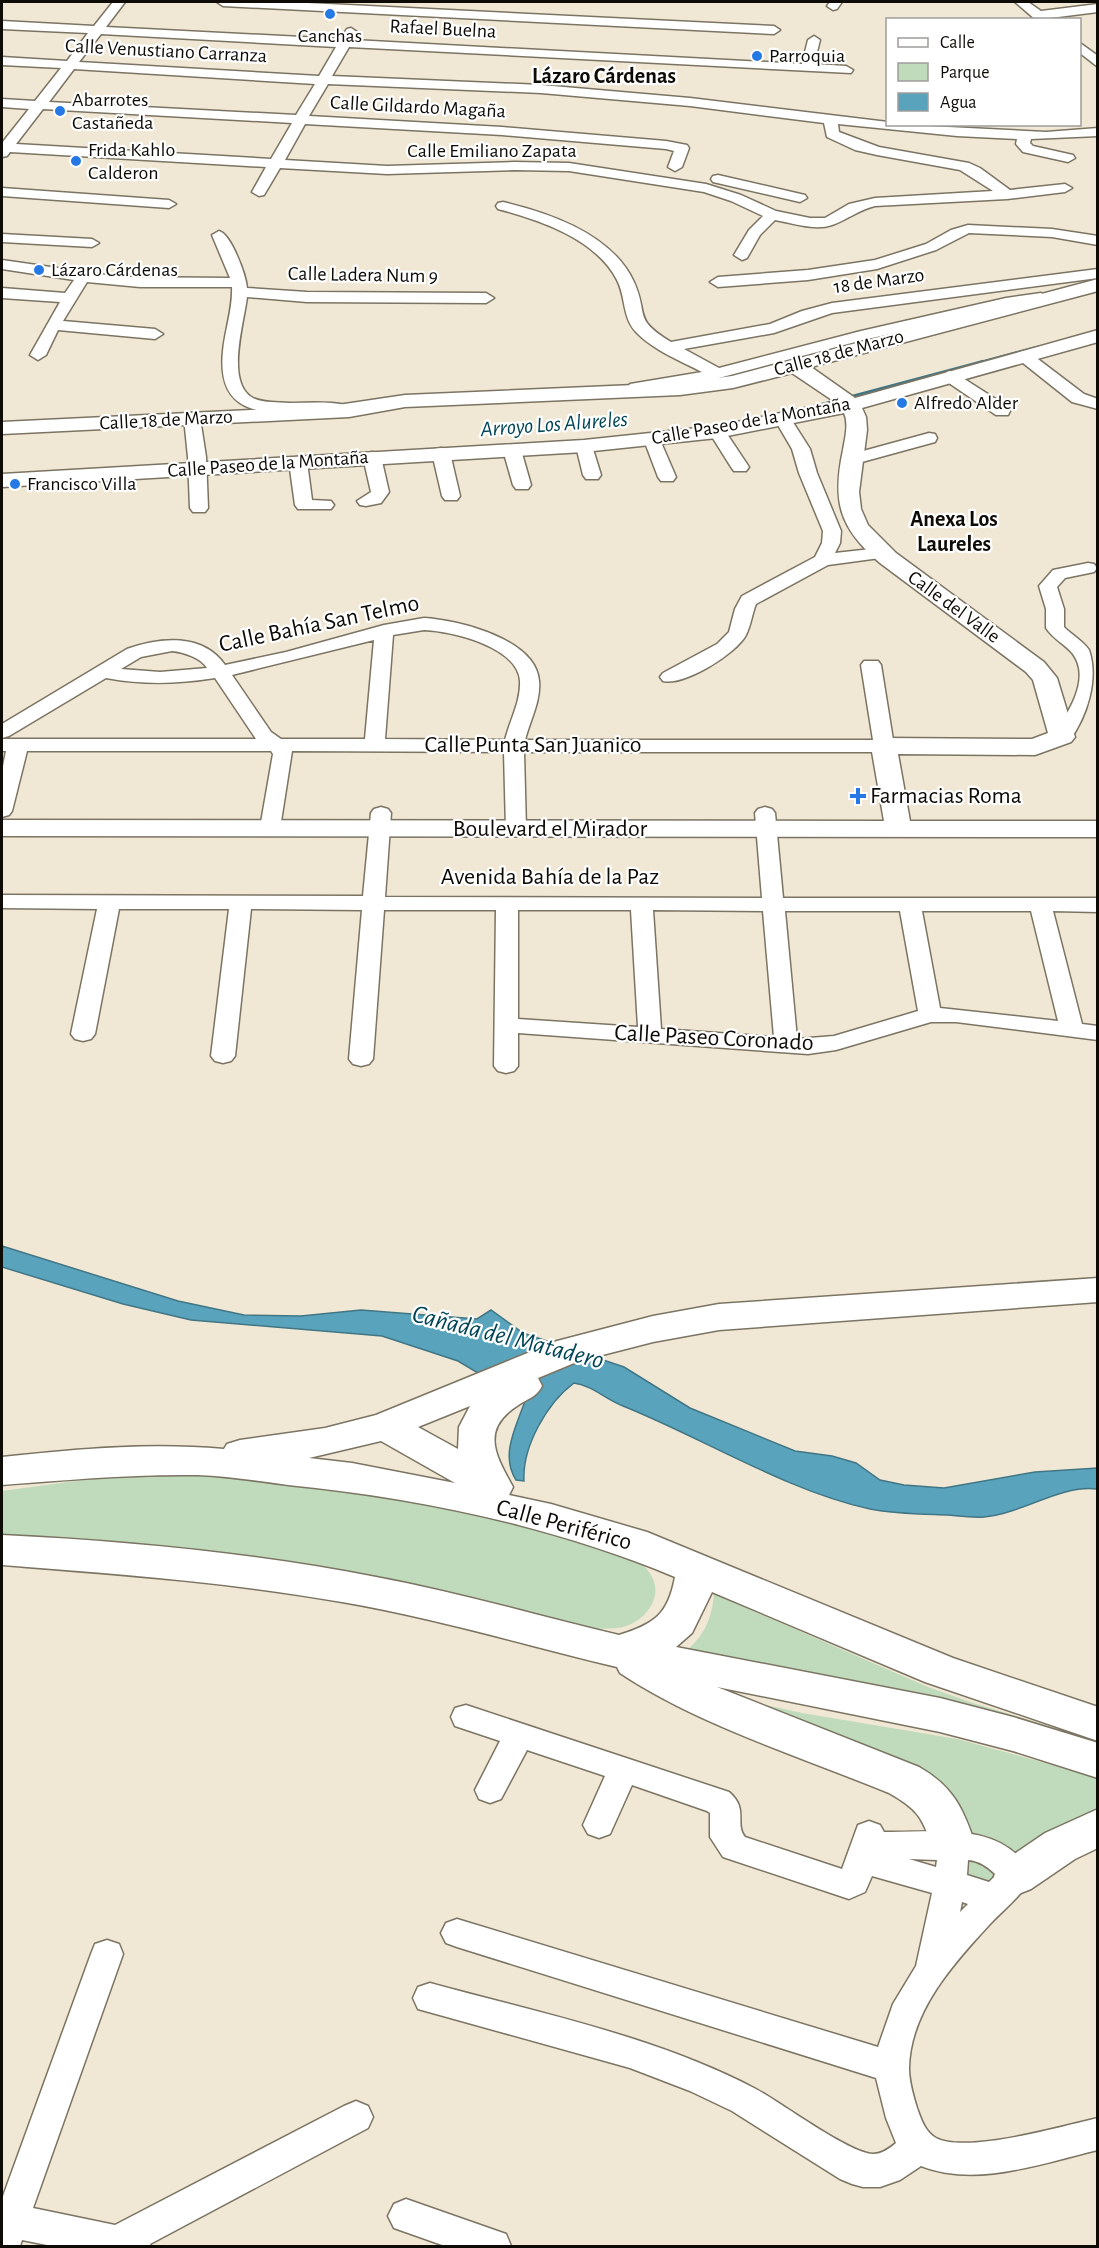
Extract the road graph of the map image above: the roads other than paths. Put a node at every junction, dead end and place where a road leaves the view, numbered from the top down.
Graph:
1 (119, 2) edge
2 (223, 2) edge
3 (1021, 2) edge
4 (367, 5) edge
5 (1098, 8) edge
6 (1043, 17) edge
7 (585, 20) junction
8 (2, 25) edge
9 (96, 30) junction
10 (774, 30) dead end
11 (814, 40) dead end
12 (344, 43) junction
13 (1081, 48) edge
14 (570, 51) junction
15 (2, 61) edge
16 (1098, 63) edge
17 (69, 65) junction
18 (807, 68) junction
19 (846, 70) dead end
20 (322, 80) junction
21 (648, 98) junction
22 (2, 103) edge
23 (39, 105) junction
24 (874, 111) dead end
25 (831, 119) junction
26 (301, 120) junction
27 (886, 126) edge
28 (888, 126) edge
29 (1098, 132) edge
30 (536, 134) junction
31 (1025, 135) junction
32 (3, 149) edge
33 (528, 158) dead end
34 (1068, 158) dead end
35 (276, 164) junction
36 (1065, 188) dead end
37 (2, 192) edge
38 (259, 192) dead end
39 (1007, 195) junction
40 (800, 198) dead end
41 (169, 204) dead end
42 (503, 206) dead end
43 (771, 215) junction
44 (219, 235) dead end
45 (2, 237) edge
46 (1098, 241) edge
47 (92, 243) dead end
48 (742, 255) dead end
49 (2, 265) edge
50 (1098, 273) edge
51 (83, 277) junction
52 (718, 282) dead end
53 (1098, 285) edge
54 (239, 287) junction
55 (2, 293) edge
56 (1050, 297) junction
57 (69, 298) junction
58 (486, 298) dead end
59 (53, 325) junction
60 (1098, 326) edge
61 (155, 334) dead end
62 (1098, 336) edge
63 (671, 347) junction
64 (38, 355) dead end
65 (1024, 356) junction
66 (795, 366) junction
67 (717, 374) junction
68 (949, 376) junction
69 (626, 390) junction
70 (844, 400) junction
71 (1098, 404) edge
72 (337, 411) junction
73 (1002, 411) dead end
74 (192, 418) junction
75 (783, 420) junction
76 (2, 428) edge
77 (717, 432) junction
78 (929, 438) dead end
79 (652, 440) junction
80 (584, 446) junction
81 (512, 450) junction
82 (441, 453) junction
83 (372, 457) junction
84 (851, 460) junction
85 (298, 462) junction
86 (197, 463) junction
87 (740, 467) dead end
88 (2, 470) edge
89 (592, 476) dead end
90 (667, 477) dead end
91 (2, 481) edge
92 (522, 485) dead end
93 (451, 496) dead end
94 (372, 498) dead end
95 (325, 505) dead end
96 (199, 508) dead end
97 (880, 553) junction
98 (823, 560) junction
99 (1088, 568) dead end
100 (384, 632) junction
101 (871, 665) dead end
102 (220, 670) junction
103 (102, 671) junction
104 (670, 677) dead end
105 (2, 732) edge
106 (1062, 737) junction
107 (375, 744) junction
108 (10, 745) edge
109 (276, 745) junction
110 (514, 746) junction
111 (884, 746) junction
112 (2, 811) edge
113 (1098, 814) edge
114 (271, 820) junction
115 (381, 821) junction
116 (516, 821) junction
117 (766, 821) junction
118 (897, 821) junction
119 (2, 828) edge
120 (1098, 829) edge
121 (2, 902) edge
122 (109, 902) junction
123 (241, 903) junction
124 (374, 903) junction
125 (507, 903) junction
126 (642, 904) junction
127 (773, 904) junction
128 (910, 905) junction
129 (1040, 905) junction
130 (1098, 905) edge
131 (930, 1014) junction
132 (506, 1025) junction
133 (1072, 1029) junction
134 (1098, 1033) edge
135 (83, 1034) dead end
136 (650, 1036) junction
137 (786, 1046) junction
138 (222, 1056) dead end
139 (361, 1059) dead end
140 (506, 1066) dead end
141 (1098, 1290) edge
142 (1098, 1301) edge
143 (586, 1352) junction
144 (496, 1390) junction
145 (385, 1426) junction
146 (200, 1461) junction
147 (2, 1471) edge
148 (492, 1486) junction
149 (550, 1519) junction
150 (2, 1550) edge
151 (696, 1568) junction
152 (620, 1652) junction
153 (466, 1718) dead end
154 (1098, 1724) edge
155 (519, 1735) junction
156 (1098, 1761) edge
157 (622, 1769) junction
158 (490, 1790) dead end
159 (598, 1825) dead end
160 (1098, 1827) edge
161 (952, 1866) junction
162 (1005, 1887) junction
163 (457, 1934) dead end
164 (107, 1954) dead end
165 (932, 1969) junction
166 (430, 1998) dead end
167 (892, 2067) junction
168 (356, 2117) dead end
169 (1098, 2134) edge
170 (918, 2146) junction
171 (406, 2216) dead end
172 (7, 2234) edge
173 (128, 2245) edge
174 (493, 2247) edge

1 - 9 street
2 - 4 street
3 - 6 street
4 - 7 street
4 - 12 street
5 - 6 street
7 - 10 street
7 - 14 street
8 - 9 street, Rafael Buelna
9 - 12 street, Rafael Buelna
9 - 17 street
11 - 18 street
12 - 14 street, Rafael Buelna
12 - 20 street
13 - 16 street
14 - 18 street, Rafael Buelna
15 - 17 street, Calle Venustiano Carranza
17 - 20 street, Calle Venustiano Carranza
17 - 23 street
18 - 19 street, Rafael Buelna
20 - 21 street, Calle Venustiano Carranza
20 - 26 street
21 - 24 street
21 - 25 street, Calle Venustiano Carranza
22 - 23 street, Calle Gildardo Magaña
23 - 26 street, Calle Gildardo Magaña
23 - 32 street
25 - 27 street, Calle Venustiano Carranza
25 - 39 street
26 - 30 street, Calle Gildardo Magaña
26 - 35 street
28 - 31 street, Calle Venustiano Carranza
29 - 31 street, Calle Venustiano Carranza
30 - 33 street
30 - 40 street, Calle Gildardo Magaña
31 - 34 street
32 - 35 street, Calle Emiliano Zapata
35 - 38 street
35 - 43 street, Calle Emiliano Zapata
36 - 39 street, Calle Emiliano Zapata
37 - 41 street
39 - 43 street, Calle Emiliano Zapata
42 - 63 street
43 - 48 street
44 - 54 street
45 - 47 street
46 - 52 street
49 - 51 street, Calle Ladera Num 9
50 - 63 street, 18 de Marzo
51 - 54 street, Calle Ladera Num 9
51 - 57 street
53 - 56 main road, Calle 18 de Marzo
54 - 58 street, Calle Ladera Num 9
54 - 72 street
55 - 57 street
56 - 66 main road, Calle 18 de Marzo
56 - 67 street, Calle 18 de Marzo
57 - 59 street
59 - 61 street
59 - 64 street
60 - 70 main road, Calle Paseo de la Montaña
62 - 65 main road, Calle Paseo de la Montaña
63 - 67 street
65 - 68 main road, Calle Paseo de la Montaña
65 - 71 street
66 - 69 main road, Calle 18 de Marzo
66 - 70 main road
67 - 69 street, Calle 18 de Marzo
68 - 70 main road, Calle Paseo de la Montaña
68 - 73 street
69 - 72 main road, Calle 18 de Marzo
70 - 75 main road, Calle Paseo de la Montaña
70 - 84 main road, Calle del Valle
70 - 86 main road, Calle Paseo de la Montaña
72 - 74 main road, Calle 18 de Marzo
74 - 76 main road, Calle 18 de Marzo
74 - 86 street
75 - 77 main road, Calle Paseo de la Montaña
75 - 98 street
77 - 79 main road, Calle Paseo de la Montaña
77 - 87 street
78 - 84 street
79 - 80 main road, Calle Paseo de la Montaña
79 - 90 street
80 - 81 main road, Calle Paseo de la Montaña
80 - 89 street
81 - 82 main road, Calle Paseo de la Montaña
81 - 92 street
82 - 83 main road, Calle Paseo de la Montaña
82 - 93 street
83 - 85 main road, Calle Paseo de la Montaña
83 - 94 street
84 - 97 main road, Calle del Valle
85 - 86 main road, Calle Paseo de la Montaña
85 - 95 street
86 - 88 main road
86 - 91 main road, Calle Paseo de la Montaña
86 - 96 street
97 - 98 street
97 - 106 main road, Calle del Valle
98 - 104 street
99 - 106 street
100 - 102 street, Calle Bahía San Telmo
100 - 107 street
100 - 110 street, Calle Bahía San Telmo
101 - 111 street
102 - 103 street, Calle Bahía San Telmo
102 - 103 street
102 - 109 street
103 - 105 street
106 - 111 main road, Calle Punta San Juanico
107 - 109 street, Calle Punta San Juanico
107 - 110 street, Calle Punta San Juanico
108 - 109 street, Calle Punta San Juanico
108 - 112 street
109 - 114 street
110 - 111 street, Calle Punta San Juanico
110 - 116 street, Calle Bahía San Telmo
111 - 118 main road
112 - 114 main road, Boulevard el Mirador
113 - 118 main road, Boulevard el Mirador
114 - 115 main road, Boulevard el Mirador
114 - 119 main road, Boulevard el Mirador
115 - 116 main road, Boulevard el Mirador
115 - 124 street
116 - 117 main road, Boulevard el Mirador
117 - 118 main road, Boulevard el Mirador
117 - 127 street
118 - 120 main road, Boulevard el Mirador
121 - 122 street, Avenida Bahía de la Paz
122 - 123 street, Avenida Bahía de la Paz
122 - 135 street
123 - 124 street, Avenida Bahía de la Paz
123 - 138 street
124 - 125 street, Avenida Bahía de la Paz
124 - 139 street
125 - 126 street, Avenida Bahía de la Paz
125 - 132 street
126 - 127 street, Avenida Bahía de la Paz
126 - 136 street
127 - 128 street, Avenida Bahía de la Paz
127 - 137 street
128 - 129 street, Avenida Bahía de la Paz
128 - 131 street
129 - 130 street, Avenida Bahía de la Paz
129 - 133 street
131 - 133 street, Calle Paseo Coronado
131 - 137 street, Calle Paseo Coronado
132 - 136 street, Calle Paseo Coronado
132 - 140 street
133 - 134 street, Calle Paseo Coronado
136 - 137 street, Calle Paseo Coronado
141 - 143 highway
142 - 143 highway
143 - 144 highway
144 - 145 highway
144 - 148 highway
145 - 146 highway
145 - 148 highway
146 - 147 highway, Calle Periférico
146 - 149 highway, Calle Periférico
148 - 149 highway
149 - 151 highway, Calle Periférico
150 - 152 highway
151 - 152 highway
151 - 154 highway, Calle Periférico
152 - 156 highway
152 - 161 highway
153 - 155 street
155 - 157 street
155 - 158 street
157 - 159 street
157 - 161 street
160 - 162 highway
161 - 162 street
161 - 162 street
161 - 165 street
162 - 165 street
163 - 167 street
164 - 172 street
165 - 167 street
166 - 170 street
167 - 170 street
168 - 173 street
169 - 170 street
171 - 174 street
172 - 173 street

